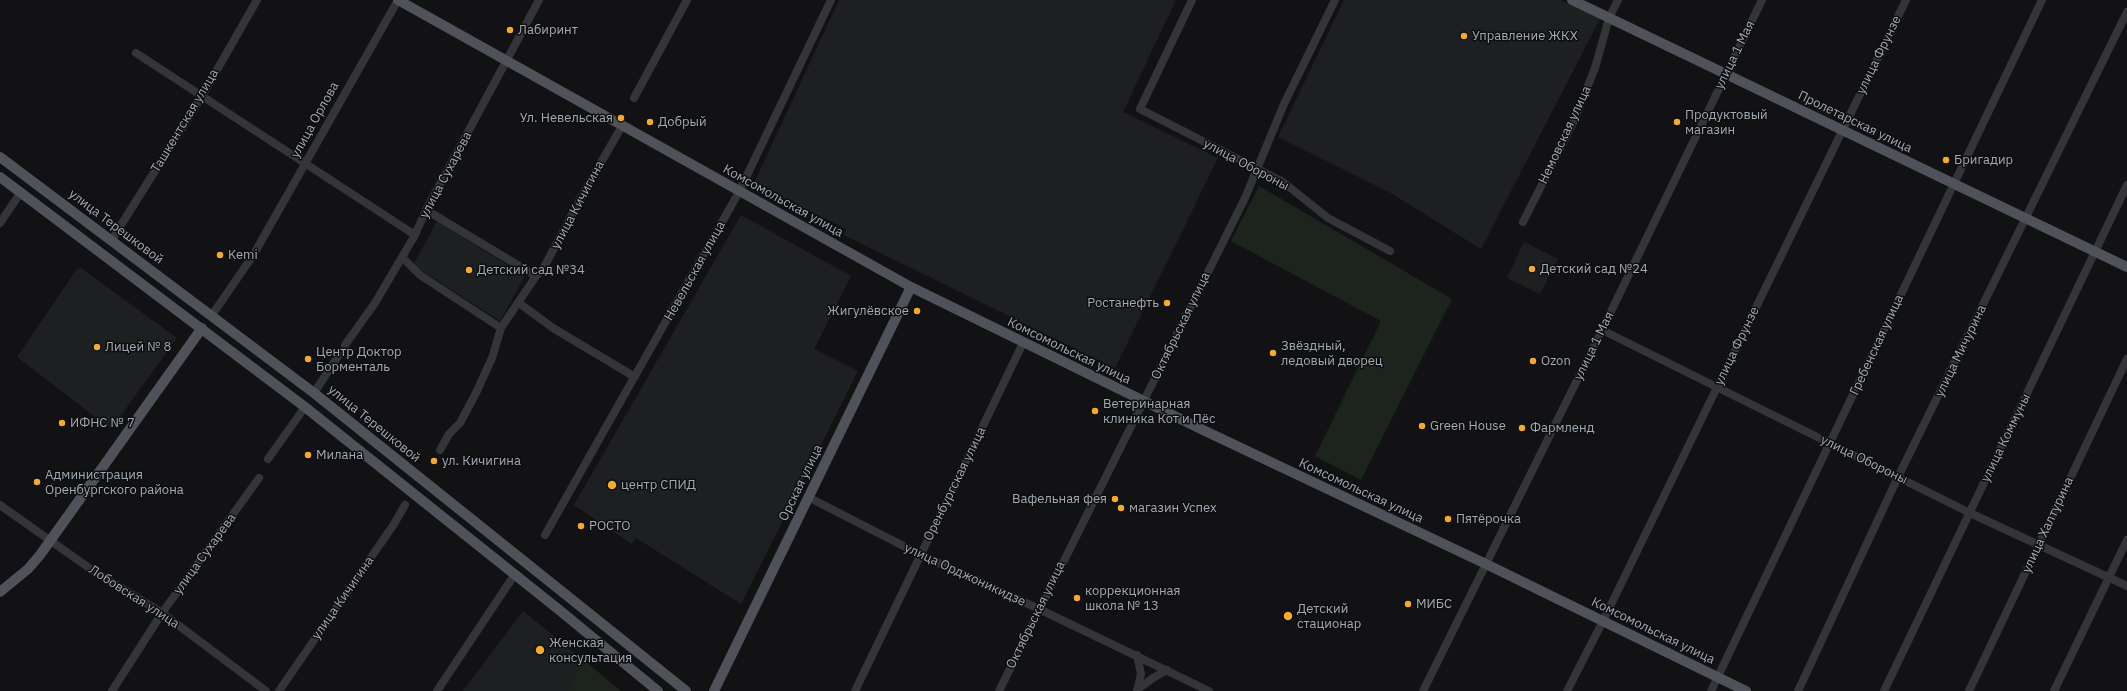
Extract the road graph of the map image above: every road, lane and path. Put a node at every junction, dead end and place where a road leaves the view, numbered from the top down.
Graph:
1 (257, 0) edge
2 (398, 0) edge
3 (539, 0) edge
4 (687, 0) edge
5 (831, 0) edge
6 (1192, 0) edge
7 (1335, 0) edge
8 (1572, 0) edge
9 (1618, 0) edge
10 (1762, 0) edge
11 (1906, 0) edge
12 (2042, 0) edge
13 (2127, 12) edge
14 (1609, 18) junction
15 (136, 53) dead end
16 (507, 62) junction
17 (1726, 74) junction
18 (202, 96) junction
19 (634, 98) dead end
20 (622, 126) junction
21 (1842, 130) junction
22 (0, 157) edge
23 (306, 164) junction
24 (1257, 170) junction
25 (0, 177) edge
26 (1953, 184) junction
27 (2127, 185) edge
28 (21, 192) junction
29 (738, 192) junction
30 (426, 210) junction
31 (2026, 219) junction
32 (1523, 222) dead end
33 (0, 223) edge
34 (415, 235) junction
35 (112, 240) junction
36 (1390, 251) dead end
37 (2095, 252) junction
38 (402, 257) junction
39 (2127, 268) edge
40 (536, 276) junction
41 (911, 287) junction
42 (519, 303) junction
43 (212, 315) junction
44 (202, 328) junction
45 (502, 328) junction
46 (1602, 330) junction
47 (1023, 343) junction
48 (345, 345) dead end
49 (340, 353) dead end
50 (2127, 359) edge
51 (635, 377) junction
52 (1717, 387) junction
53 (314, 393) junction
54 (1144, 402) junction
55 (305, 407) junction
56 (1830, 444) junction
57 (440, 450) dead end
58 (268, 459) dead end
59 (1898, 477) junction
60 (259, 478) dead end
61 (808, 497) junction
62 (405, 504) dead end
63 (0, 505) edge
64 (1970, 513) junction
65 (546, 535) dead end
66 (2127, 540) edge
67 (50, 541) junction
68 (2038, 544) junction
69 (921, 555) junction
70 (1486, 564) junction
71 (515, 574) junction
72 (2109, 578) junction
73 (2127, 586) edge
74 (0, 592) edge
75 (1039, 609) junction
76 (162, 613) junction
77 (1603, 621) junction
78 (1137, 655) junction
79 (1167, 670) junction
80 (1718, 677) junction
81 (1138, 690) edge
82 (112, 691) edge
83 (266, 691) edge
84 (279, 691) edge
85 (437, 691) edge
86 (658, 691) edge
87 (686, 691) edge
88 (714, 691) edge
89 (855, 691) edge
90 (999, 691) edge
91 (1209, 691) edge
92 (1423, 691) edge
93 (1567, 691) edge
94 (1712, 691) edge
95 (1746, 691) edge
96 (1798, 691) edge
97 (1884, 691) edge
98 (1969, 691) edge
99 (2054, 691) edge

1 - 18 street, Ташкентская улица
2 - 16 main road, Комсомольская улица
2 - 23 street, улица Орлова
3 - 16 street, улица Сухарева
4 - 19 street
5 - 29 street, Невельская улица
6 - 24 street, улица Обороны
7 - 24 street, Октябрьская улица
8 - 14 main road, Пролетарская улица
9 - 14 street, Немовская улица
10 - 17 street, улица 1 Мая
11 - 21 street, улица Фрунзе
12 - 26 street, Гребенская улица
13 - 31 street, улица Мичурина
14 - 17 main road, Пролетарская улица
14 - 32 street, Немовская улица
15 - 18 street
16 - 20 main road, Комсомольская улица
16 - 30 street, улица Сухарева
17 - 21 main road, Пролетарская улица
17 - 46 street, улица 1 Мая
18 - 23 street
18 - 35 street, Ташкентская улица
20 - 29 main road, Комсомольская улица
20 - 40 street, улица Кичигина
21 - 26 main road, Пролетарская улица
21 - 52 street, улица Фрунзе
22 - 35 main road, улица Терешковой
23 - 34 street
23 - 43 street, улица Орлова
24 - 36 street, улица Обороны
24 - 54 street, Октябрьская улица
25 - 28 main road
26 - 31 main road, Пролетарская улица
26 - 56 street, Гребенская улица
27 - 37 street, улица Коммуны
28 - 33 street
28 - 44 main road
29 - 41 main road, Комсомольская улица
29 - 51 street, Невельская улица
30 - 34 street, улица Сухарева
30 - 40 street
31 - 37 main road, Пролетарская улица
31 - 59 street, улица Мичурина
34 - 38 street, улица Сухарева
35 - 43 main road, улица Терешковой
37 - 39 main road, Пролетарская улица
37 - 64 street, улица Коммуны
38 - 45 street
38 - 48 street, улица Сухарева
40 - 42 street, улица Кичигина
41 - 47 main road, Комсомольская улица
41 - 61 main road, Орская улица
42 - 45 street, улица Кичигина
42 - 51 street
43 - 53 main road, улица Терешковой
44 - 55 main road
44 - 67 main road
45 - 57 street, улица Кичигина
46 - 52 street, улица Обороны
46 - 70 street, улица 1 Мая
47 - 54 main road, Комсомольская улица
47 - 69 street, Оренбургская улица
49 - 53 street
50 - 68 street, улица Халтурина
51 - 65 street, Невельская улица
52 - 56 street, улица Обороны
52 - 77 street, улица Фрунзе
53 - 87 main road, улица Терешковой
54 - 70 main road, Комсомольская улица
54 - 75 street, Октябрьская улица
55 - 58 street
55 - 71 main road
56 - 59 street, улица Обороны
56 - 80 street, Гребенская улица
59 - 64 street, улица Обороны
59 - 96 street, улица Мичурина
60 - 76 street, улица Сухарева
61 - 69 street, улица Орджоникидзе
61 - 88 main road, Орская улица
62 - 84 street, улица Кичигина
63 - 67 street, Лобовская улица
64 - 68 street, улица Обороны
64 - 97 street, улица Коммуны
66 - 72 street
67 - 74 main road
67 - 76 street, Лобовская улица
68 - 72 street, улица Обороны
68 - 98 street, улица Халтурина
69 - 75 street, улица Орджоникидзе
69 - 89 street, Оренбургская улица
70 - 77 main road, Комсомольская улица
70 - 92 street, улица 1 Мая
71 - 85 street
71 - 86 main road
72 - 73 street, улица Обороны
72 - 99 street
75 - 78 street, улица Орджоникидзе
75 - 90 street, Октябрьская улица
76 - 82 street, улица Сухарева
76 - 83 street, Лобовская улица
77 - 80 main road, Комсомольская улица
77 - 93 street, улица Фрунзе
78 - 79 street, улица Орджоникидзе
78 - 81 street
79 - 81 street
79 - 91 street, улица Орджоникидзе
80 - 94 street, Гребенская улица
80 - 95 main road, Комсомольская улица

